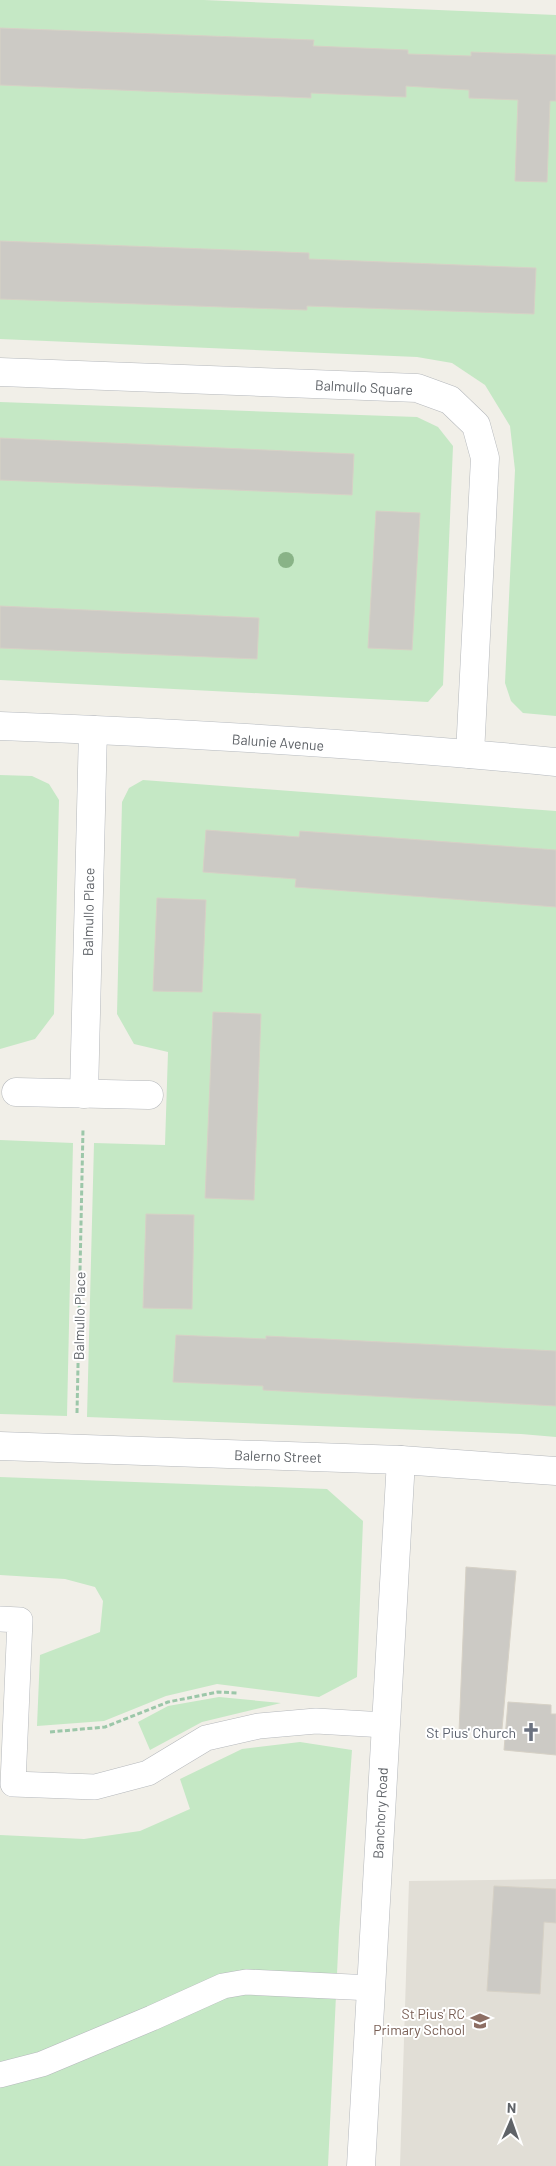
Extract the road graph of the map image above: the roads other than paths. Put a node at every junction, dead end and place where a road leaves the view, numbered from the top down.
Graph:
1 (0, 372) edge
2 (0, 726) edge
3 (93, 730) junction
4 (470, 754) junction
5 (556, 762) edge
6 (16, 1092) dead end
7 (84, 1094) junction
8 (149, 1095) dead end
9 (0, 1446) edge
10 (401, 1460) junction
11 (556, 1471) edge
12 (0, 1619) edge
13 (385, 1725) junction
14 (372, 1988) junction
15 (0, 2075) edge
16 (361, 2166) edge

1 - 4 street, Balmullo Square
2 - 3 street, Balunie Avenue
3 - 4 street, Balunie Avenue
3 - 7 street, Balmullo Place
4 - 5 street, Balunie Avenue
6 - 7 street
7 - 8 street
9 - 10 street, Balerno Street
10 - 11 street, Balerno Street
10 - 13 street, Banchory Road
12 - 13 lane
13 - 14 street, Banchory Road
14 - 15 lane
14 - 16 street, Banchory Road

